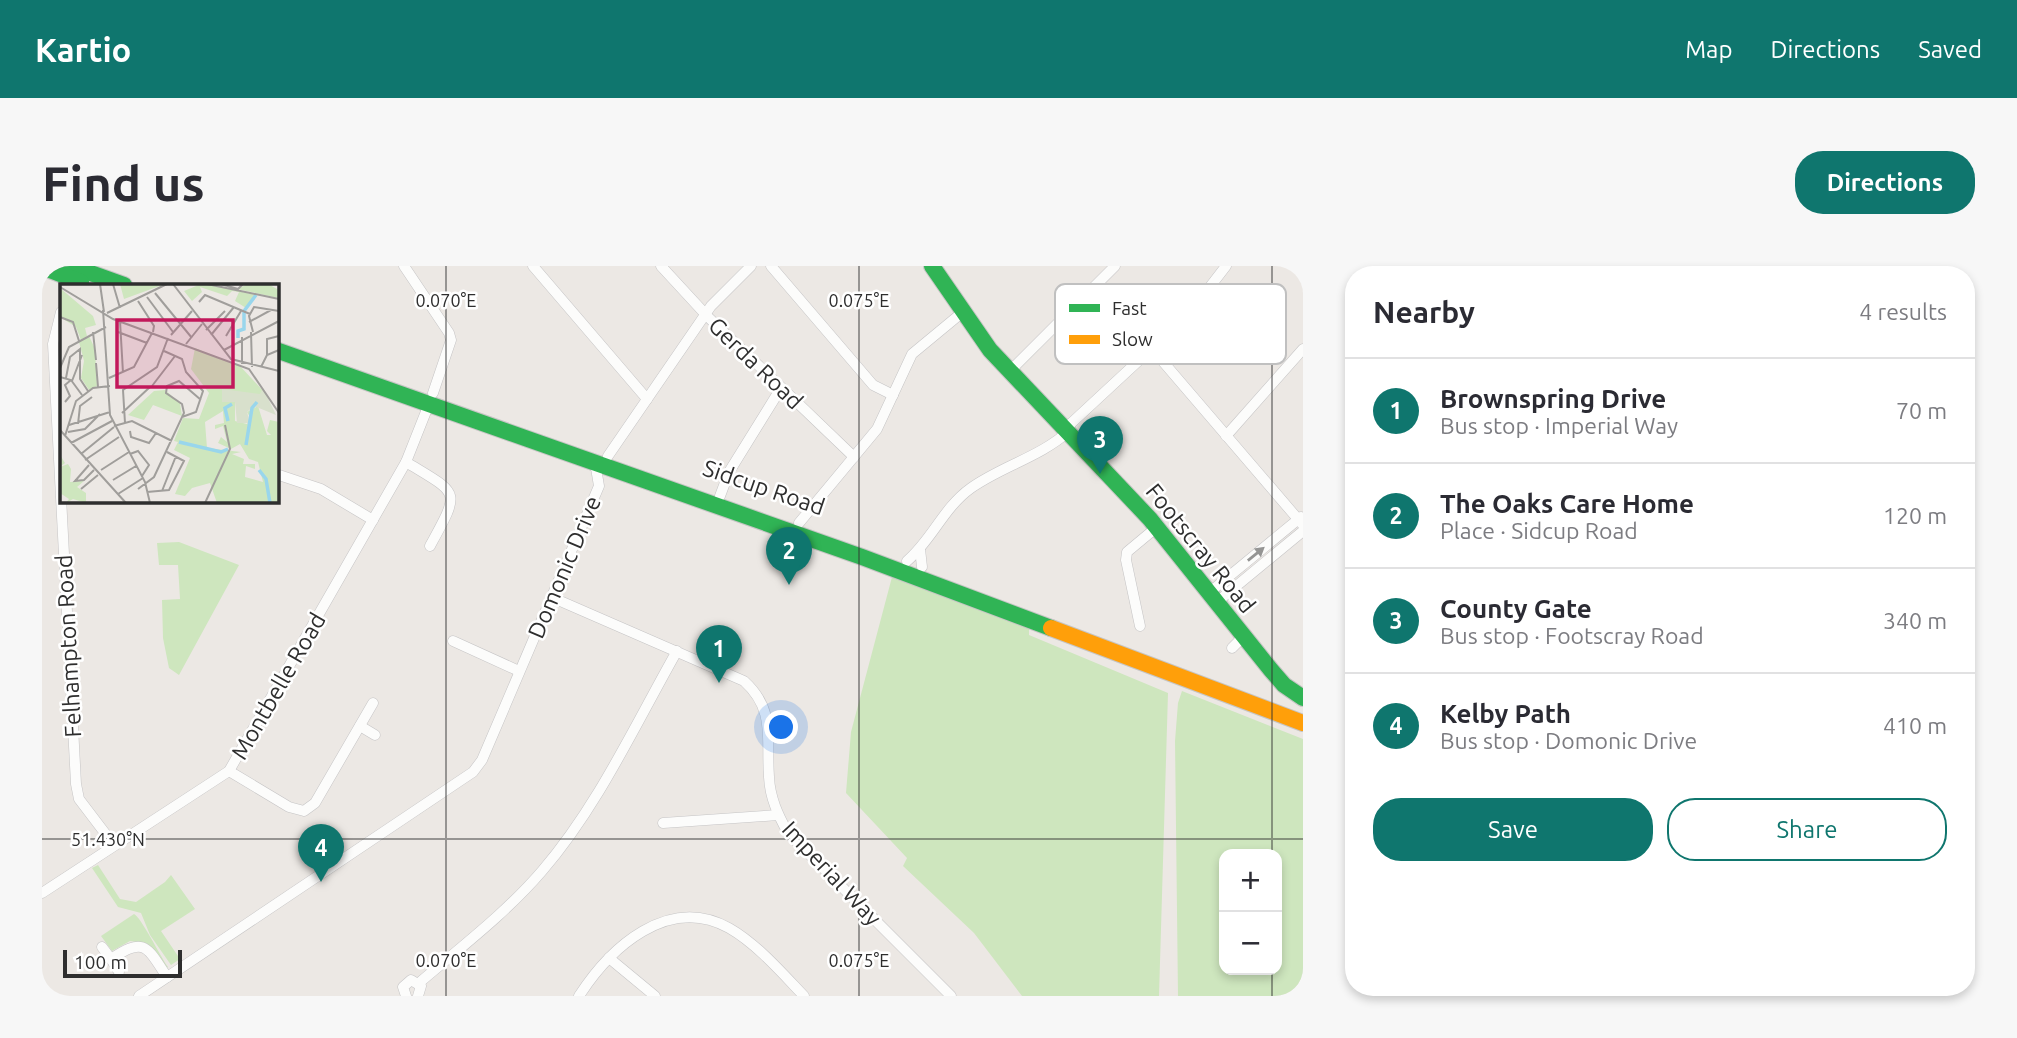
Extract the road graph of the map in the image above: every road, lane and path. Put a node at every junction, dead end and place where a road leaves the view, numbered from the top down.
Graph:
1 (404, 266) edge
2 (533, 266) edge
3 (661, 266) edge
4 (751, 266) edge
5 (771, 266) edge
6 (932, 266) edge
7 (1115, 266) edge
8 (1226, 266) edge
9 (42, 267) edge
10 (72, 277) edge
11 (90, 284) edge
12 (118, 284) edge
13 (1097, 284) edge
14 (1214, 284) edge
15 (964, 311) junction
16 (705, 314) junction
17 (60, 316) edge
18 (1055, 326) edge
19 (278, 340) edge
20 (1303, 349) edge
21 (278, 351) edge
22 (1138, 364) edge
23 (1165, 364) edge
24 (1009, 372) junction
25 (781, 388) junction
26 (893, 395) junction
27 (647, 399) junction
28 (58, 400) edge
29 (429, 403) junction
30 (1068, 429) junction
31 (1226, 436) junction
32 (60, 443) edge
33 (854, 457) junction
34 (602, 458) junction
35 (406, 462) junction
36 (278, 475) edge
37 (720, 496) junction
38 (63, 502) edge
39 (373, 520) junction
40 (1301, 520) edge
41 (799, 523) junction
42 (1157, 527) junction
43 (1303, 531) edge
44 (430, 546) dead end
45 (915, 564) junction
46 (551, 597) junction
47 (1214, 597) junction
48 (1140, 626) dead end
49 (1244, 636) junction
50 (453, 640) dead end
51 (1232, 648) dead end
52 (677, 651) junction
53 (519, 671) junction
54 (1303, 698) edge
55 (373, 703) dead end
56 (1303, 712) edge
57 (1303, 723) edge
58 (360, 726) junction
59 (375, 736) dead end
60 (229, 771) junction
61 (778, 815) junction
62 (663, 822) dead end
63 (114, 845) junction
64 (42, 893) edge
65 (102, 947) dead end
66 (609, 958) junction
67 (111, 959) junction
68 (120, 972) dead end
69 (167, 977) junction
70 (419, 983) junction
71 (139, 996) edge
72 (404, 996) edge
73 (418, 996) edge
74 (579, 996) edge
75 (655, 996) edge
76 (804, 996) edge
77 (951, 996) edge

1 - 29 street, Montbelle Road
2 - 27 street
3 - 16 street, Gerda Road
4 - 16 street
5 - 26 street
6 - 15 main road, Footscray Road
7 - 13 street
8 - 14 street
9 - 10 main road
10 - 11 main road
10 - 12 main road
15 - 24 main road, Footscray Road
15 - 26 street
16 - 25 street, Gerda Road
16 - 27 street
17 - 28 street, Felhampton Road
18 - 24 street
19 - 29 main road, Sidcup Road
20 - 31 street
21 - 29 main road, Sidcup Road
22 - 30 street
23 - 31 street
24 - 30 main road, Footscray Road
25 - 33 street, Gerda Road
25 - 37 street
26 - 33 street
27 - 34 street
28 - 32 street, Felhampton Road
29 - 34 main road, Sidcup Road
29 - 35 street, Montbelle Road
30 - 42 main road, Footscray Road
30 - 45 street
31 - 40 street
33 - 41 street
34 - 37 main road, Sidcup Road
34 - 46 street, Domonic Drive
34 - 57 main road, Sidcup Road
35 - 39 street, Montbelle Road
35 - 44 street
36 - 39 street
37 - 41 main road, Sidcup Road
38 - 63 street, Felhampton Road
39 - 60 street, Montbelle Road
47 -> 40 street
41 - 45 main road, Sidcup Road
42 - 47 main road, Footscray Road
42 - 48 street
43 - 47 street
45 - 56 main road, Sidcup Road
46 - 52 street, Imperial Way
46 - 53 street, Domonic Drive
47 - 49 main road, Footscray Road
49 - 51 street, Footscray Road
49 - 54 main road, Footscray Road
50 - 53 street
52 - 61 street, Imperial Way
52 - 70 street
53 - 69 street, Domonic Drive
55 - 58 street
58 - 59 street
58 - 60 street
60 - 63 street, Montbelle Road
61 - 62 street
61 - 77 street, Imperial Way
63 - 64 street, Montbelle Road
65 - 67 street
66 - 74 street
66 - 75 street
66 - 76 street
67 - 68 street
67 - 69 street
69 - 71 street, Domonic Drive
70 - 72 street
70 - 73 street

